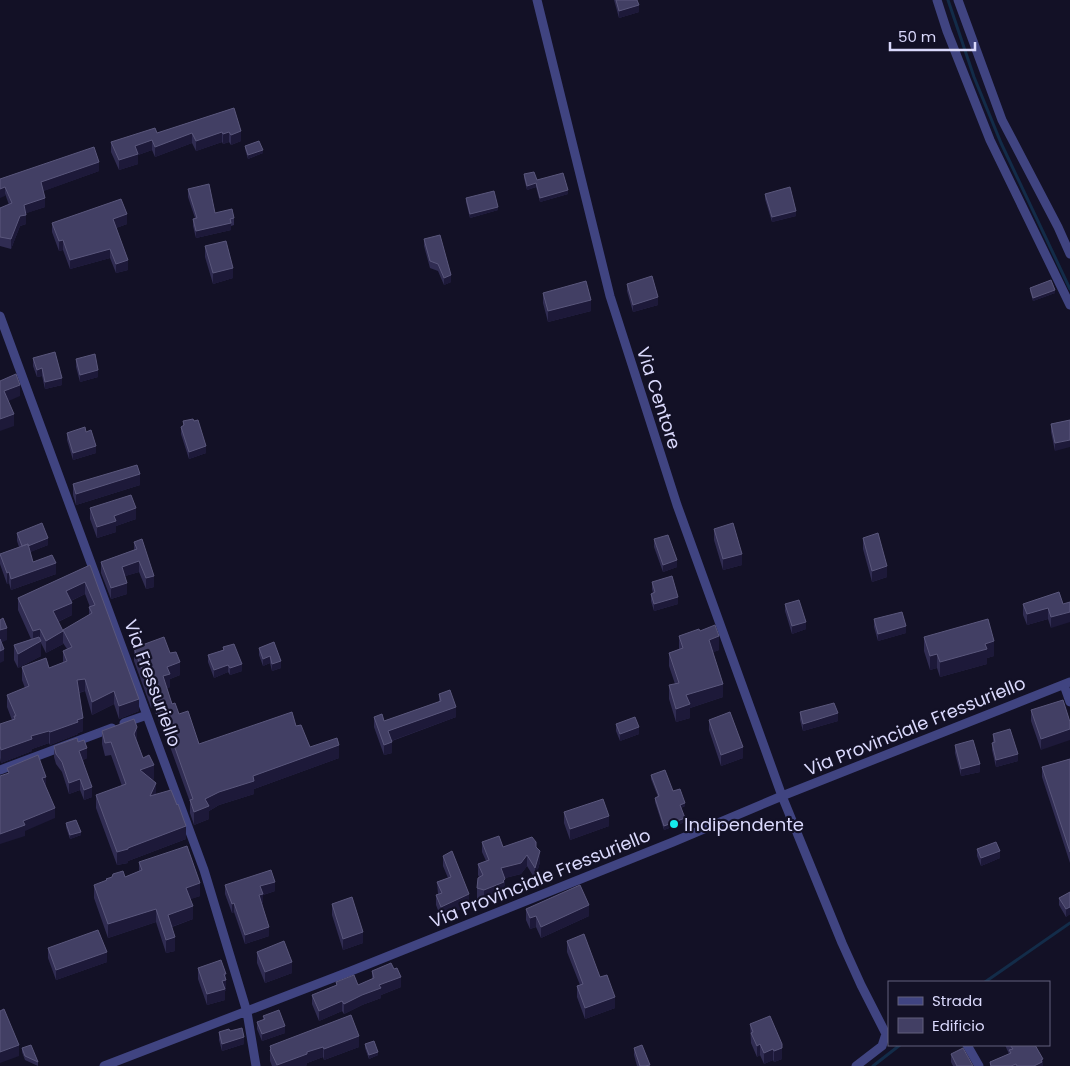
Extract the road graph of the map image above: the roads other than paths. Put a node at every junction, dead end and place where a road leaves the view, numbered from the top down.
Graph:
1 (536, 0) edge
2 (936, 0) edge
3 (958, 0) edge
4 (1070, 254) edge
5 (1070, 305) edge
6 (0, 316) edge
7 (1067, 684) edge
8 (1070, 702) edge
9 (147, 715) junction
10 (0, 770) edge
11 (782, 796) junction
12 (247, 1012) junction
13 (886, 1044) edge
14 (968, 1046) edge
15 (104, 1066) edge
16 (256, 1066) edge
17 (856, 1066) edge
18 (979, 1066) edge

1 - 11 street, Via Centore
2 - 5 street
3 - 4 street
6 - 9 street, Via Fressuriello
7 - 8 street
7 - 11 street, Via Provinciale Fressuriello
9 - 10 street
9 - 12 street, Via Fressuriello
11 - 12 street, Via Provinciale Fressuriello
11 - 13 street, Via Centore
12 - 15 street, Via Provinciale Fressuriello
12 - 16 street, Via Fressuriello
13 - 17 street
14 - 18 street

